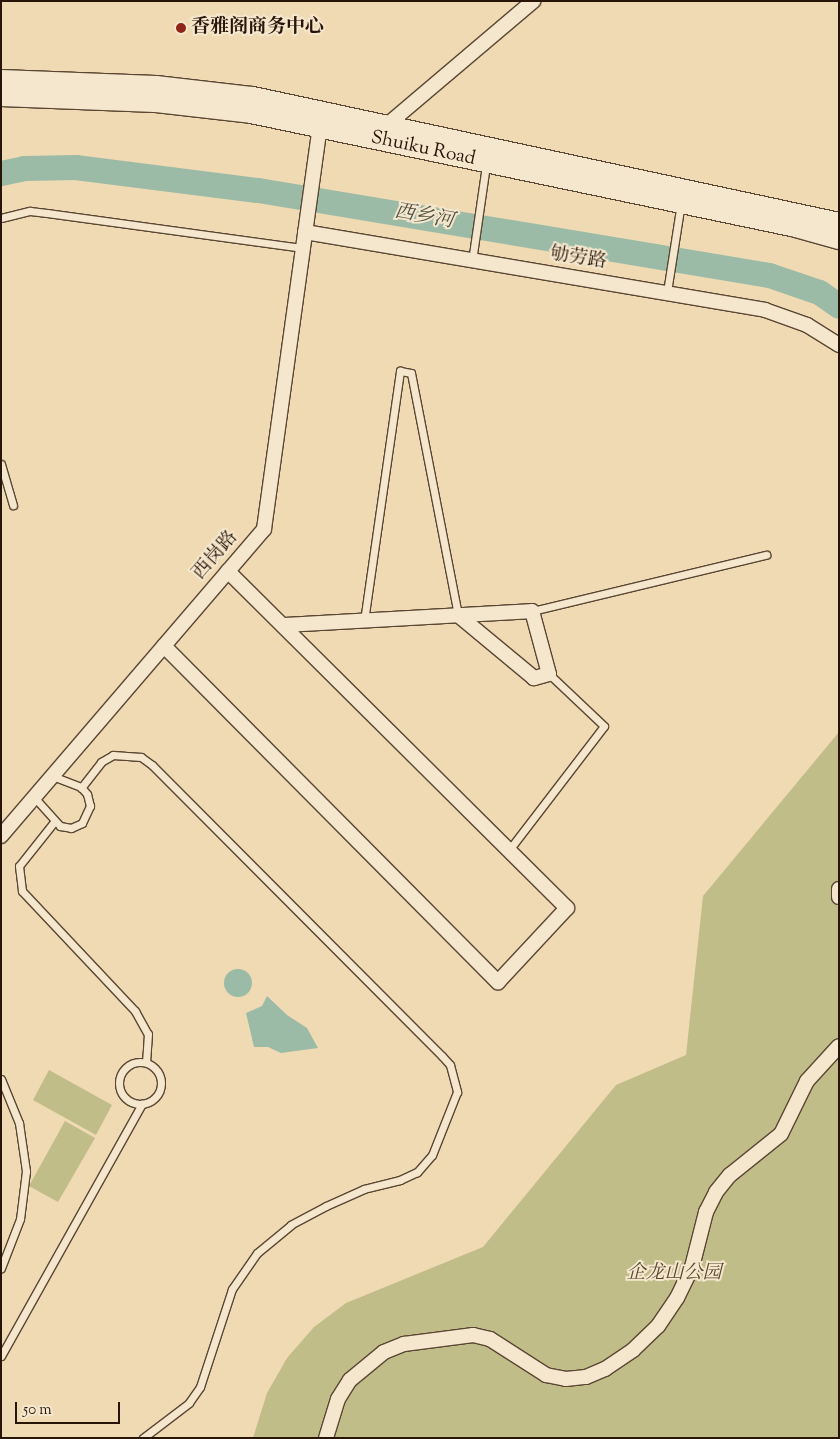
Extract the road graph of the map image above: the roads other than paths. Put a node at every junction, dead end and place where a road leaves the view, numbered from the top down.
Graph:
1 (533, 1) edge
2 (1, 80) edge
3 (1, 96) edge
4 (321, 119) junction
5 (387, 125) junction
6 (486, 162) junction
7 (681, 203) junction
8 (1, 218) edge
9 (839, 223) edge
10 (304, 232) junction
11 (839, 238) edge
12 (302, 248) junction
13 (472, 257) junction
14 (667, 292) junction
15 (839, 345) edge
16 (1, 464) edge
17 (13, 505) dead end
18 (766, 555) dead end
19 (228, 571) junction
20 (532, 610) junction
21 (458, 615) junction
22 (364, 621) junction
23 (283, 625) junction
24 (164, 646) junction
25 (549, 674) junction
26 (53, 776) junction
27 (81, 788) junction
28 (34, 797) junction
29 (54, 822) junction
30 (1, 836) edge
31 (509, 850) junction
32 (839, 889) edge
33 (839, 897) edge
34 (839, 1046) edge
35 (146, 1062) junction
36 (1, 1080) edge
37 (142, 1104) junction
38 (1, 1268) edge
39 (1, 1356) edge
40 (143, 1438) edge
41 (326, 1438) edge

1 - 5 street
2 - 4 main road, Shuiku Road
3 - 4 main road, Shuiku Road
4 - 5 main road, Shuiku Road
4 - 6 main road, Shuiku Road
4 - 10 street, 西岗路
5 - 9 main road, Shuiku Road
6 - 7 main road, Shuiku Road
6 - 13 lane
7 - 11 main road, Shuiku Road
7 - 14 lane
8 - 12 lane
10 - 12 street, 西岗路
10 - 13 street, 劬劳路
12 - 19 street, 西岗路
13 - 14 street, 劬劳路
14 - 15 street, 劬劳路
16 - 17 lane
18 - 20 lane
19 - 23 street
19 - 24 street, 西岗路
20 - 21 street
20 - 25 street
21 - 22 street
21 - 22 lane
21 - 25 street
22 - 23 street
23 - 31 street
24 - 26 street, 西岗路
24 - 31 street
25 - 31 lane
26 - 27 lane
26 - 28 street, 西岗路
27 - 29 lane
27 - 40 lane
28 - 29 lane
28 - 30 street, 西岗路
29 - 35 lane
32 - 33 street
34 - 41 street
35 - 37 lane
35 - 37 lane
36 - 38 lane
37 - 39 lane

